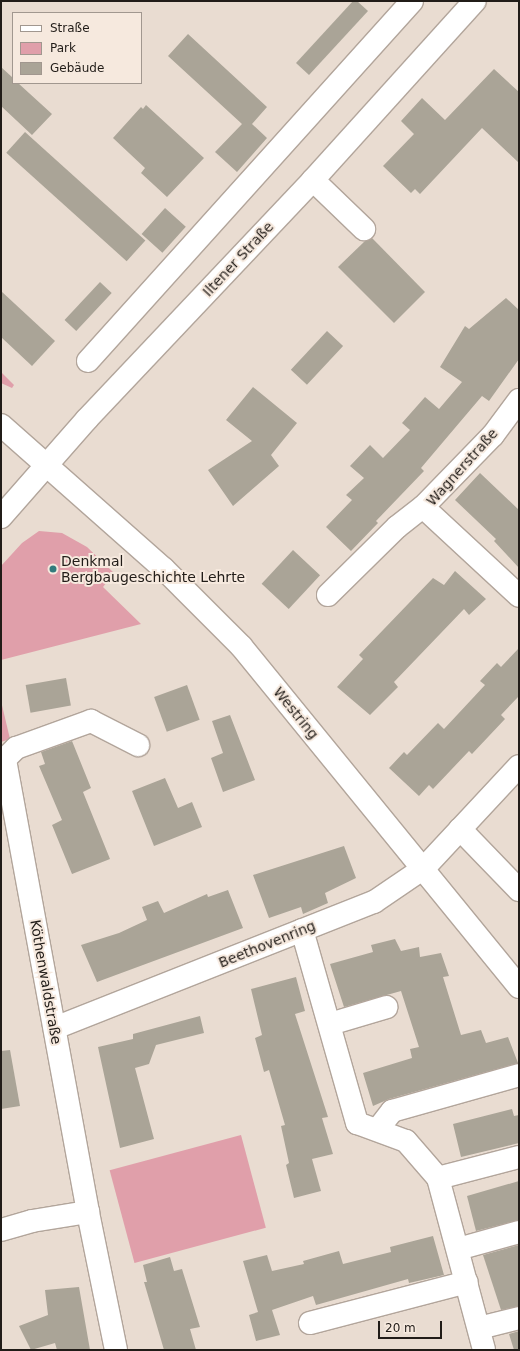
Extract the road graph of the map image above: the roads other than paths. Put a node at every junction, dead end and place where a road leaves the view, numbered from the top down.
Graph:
1 (412, 1) edge
2 (475, 1) edge
3 (313, 180) junction
4 (364, 229) dead end
5 (88, 361) dead end
6 (519, 400) edge
7 (1, 425) edge
8 (46, 464) junction
9 (423, 507) junction
10 (1, 517) edge
11 (328, 595) dead end
12 (519, 596) edge
13 (138, 745) dead end
14 (519, 766) edge
15 (460, 829) junction
16 (424, 868) junction
17 (519, 890) edge
18 (302, 930) junction
19 (519, 987) edge
20 (387, 1007) dead end
21 (330, 1024) junction
22 (55, 1028) junction
23 (519, 1075) edge
24 (378, 1129) junction
25 (519, 1157) edge
26 (438, 1178) junction
27 (88, 1212) junction
28 (1, 1230) edge
29 (519, 1232) edge
30 (458, 1249) junction
31 (467, 1282) junction
32 (519, 1318) edge
33 (310, 1323) dead end
34 (479, 1328) junction
35 (116, 1350) edge
36 (484, 1350) edge

1 - 5 street
2 - 3 street, Iltener Straße
3 - 4 street
3 - 8 street, Iltener Straße
6 - 9 street, Wagnerstraße
7 - 8 street, Westring
8 - 10 street, Iltener Straße
8 - 16 street, Westring
9 - 11 street
9 - 12 street, Wagnerstraße
13 - 22 street, Köthenwaldstraße
14 - 15 street, Beethovenring
15 - 16 street, Beethovenring
15 - 17 street
16 - 18 street, Beethovenring
16 - 19 street, Westring
18 - 21 street
18 - 22 street, Beethovenring
20 - 21 street
21 - 24 street
22 - 27 street, Köthenwaldstraße
23 - 24 street
24 - 26 street
25 - 26 street
26 - 30 street
27 - 28 street
27 - 35 street, Köthenwaldstraße
29 - 30 street
30 - 31 street
31 - 33 street
31 - 34 street
32 - 34 street
34 - 36 street

